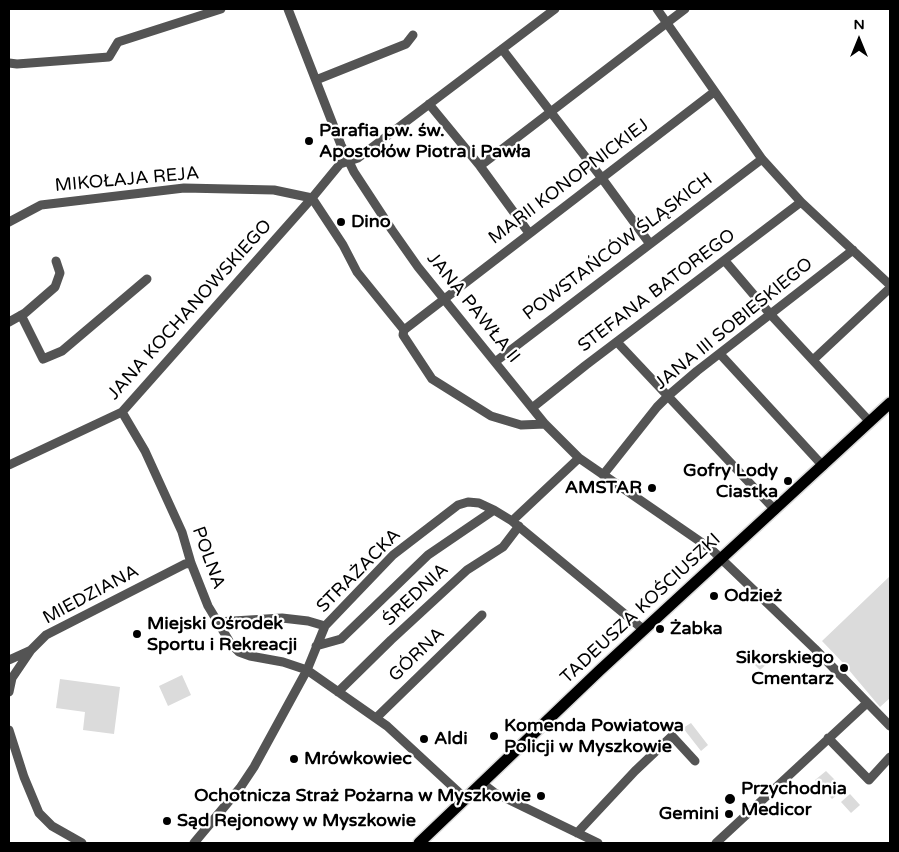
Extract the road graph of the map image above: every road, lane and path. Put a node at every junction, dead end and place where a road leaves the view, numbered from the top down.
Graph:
1 (221, 9) edge
2 (288, 9) edge
3 (555, 9) edge
4 (657, 9) edge
5 (685, 9) edge
6 (667, 22) junction
7 (413, 35) dead end
8 (502, 49) junction
9 (9, 63) edge
10 (316, 80) junction
11 (714, 92) junction
12 (429, 104) junction
13 (551, 112) junction
14 (762, 159) junction
15 (348, 161) junction
16 (480, 166) junction
17 (602, 177) junction
18 (312, 198) junction
19 (801, 202) junction
20 (9, 222) edge
21 (529, 233) junction
22 (650, 244) junction
23 (853, 250) junction
24 (56, 261) dead end
25 (724, 261) junction
26 (147, 279) dead end
27 (890, 286) edge
28 (444, 299) junction
29 (771, 315) junction
30 (21, 316) junction
31 (9, 322) edge
32 (404, 330) junction
33 (617, 342) junction
34 (720, 354) junction
35 (813, 360) junction
36 (495, 362) junction
37 (669, 395) junction
38 (890, 403) edge
39 (532, 408) junction
40 (122, 412) junction
41 (870, 422) junction
42 (545, 424) junction
43 (579, 458) junction
44 (9, 465) edge
45 (823, 466) junction
46 (603, 475) junction
47 (494, 510) junction
48 (775, 510) junction
49 (516, 524) junction
50 (721, 559) junction
51 (191, 563) junction
52 (482, 615) dead end
53 (217, 622) junction
54 (325, 626) junction
55 (644, 630) junction
56 (316, 646) junction
57 (31, 650) junction
58 (9, 660) edge
59 (307, 670) junction
60 (9, 692) edge
61 (338, 692) junction
62 (867, 703) junction
63 (376, 718) junction
64 (890, 726) edge
65 (9, 734) edge
66 (828, 738) junction
67 (889, 760) edge
68 (695, 761) dead end
69 (482, 783) junction
70 (466, 799) junction
71 (578, 833) junction
72 (67, 840) edge
73 (82, 843) edge
74 (194, 843) edge
75 (419, 843) edge
76 (598, 843) edge
77 (716, 843) edge

1 - 9 street
2 - 10 street, JANA PAWŁA II
3 - 8 street, JANA KOCHANOWSKIEGO
4 - 6 street
5 - 6 street
6 - 11 street
6 - 13 street
7 - 10 street
8 - 12 street, JANA KOCHANOWSKIEGO
8 - 13 street
10 - 15 street, JANA PAWŁA II
11 - 14 street
11 - 17 street, MARII KONOPNICKIEJ
12 - 15 street, JANA KOCHANOWSKIEGO
12 - 16 street
13 - 16 street
13 - 17 street
14 - 19 street
14 - 22 street, POWSTAŃCÓW ŚLĄSKICH
15 - 18 street, JANA KOCHANOWSKIEGO
15 - 28 street, JANA PAWŁA II
16 - 21 street
17 - 21 street, MARII KONOPNICKIEJ
17 - 22 street
18 - 20 street, MIKOŁAJA REJA
18 - 32 street
18 - 40 street, JANA KOCHANOWSKIEGO
19 - 23 street
19 - 25 street, STEFANA BATOREGO
21 - 28 street, MARII KONOPNICKIEJ
22 - 36 street, POWSTAŃCÓW ŚLĄSKICH
23 - 27 street
23 - 29 street, JANA III SOBIESKIEGO
24 - 30 street
25 - 29 street
25 - 33 street, STEFANA BATOREGO
26 - 30 street
27 - 35 street
28 - 32 street, MARII KONOPNICKIEJ
28 - 36 street, JANA PAWŁA II
29 - 34 street, JANA III SOBIESKIEGO
29 - 35 street
30 - 31 street
32 - 42 street
33 - 37 street
33 - 39 street, STEFANA BATOREGO
34 - 37 street, JANA III SOBIESKIEGO
34 - 45 street
35 - 41 street
36 - 39 street, JANA PAWŁA II
37 - 46 street, JANA III SOBIESKIEGO
37 - 48 street
38 - 41 main road, TADEUSZA KOŚCIUSZKI
39 - 42 street, JANA PAWŁA II
40 - 44 street, JANA KOCHANOWSKIEGO
40 - 51 street, POLNA
41 - 45 main road, TADEUSZA KOŚCIUSZKI
42 - 43 street, JANA PAWŁA II
43 - 46 street, JANA PAWŁA II
43 - 49 street, ŚREDNIA
45 - 48 main road, TADEUSZA KOŚCIUSZKI
46 - 50 street, JANA PAWŁA II
47 - 49 street, STRAŻACKA
47 - 54 street, STRAŻACKA
47 - 56 street
48 - 50 main road, TADEUSZA KOŚCIUSZKI
49 - 55 street, STRAŻACKA
49 - 61 street, ŚREDNIA
50 - 55 main road, TADEUSZA KOŚCIUSZKI
50 - 62 street, JANA PAWŁA II
51 - 53 street, POLNA
51 - 57 street, MIEDZIANA
52 - 63 street, GÓRNA
53 - 54 street
53 - 59 street, POLNA
54 - 56 street, STRAŻACKA
55 - 69 main road, TADEUSZA KOŚCIUSZKI
56 - 59 street, STRAŻACKA
57 - 58 street, MIEDZIANA
57 - 60 street
59 - 61 street, POLNA
59 - 74 street, STRAŻACKA
61 - 63 street, POLNA
62 - 64 street, JANA PAWŁA II
62 - 66 street
63 - 70 street, POLNA
65 - 72 street
66 - 67 street
66 - 77 street
68 - 71 street
69 - 70 main road, TADEUSZA KOŚCIUSZKI
69 - 71 street
70 - 75 main road, TADEUSZA KOŚCIUSZKI
71 - 76 street
72 - 73 street

